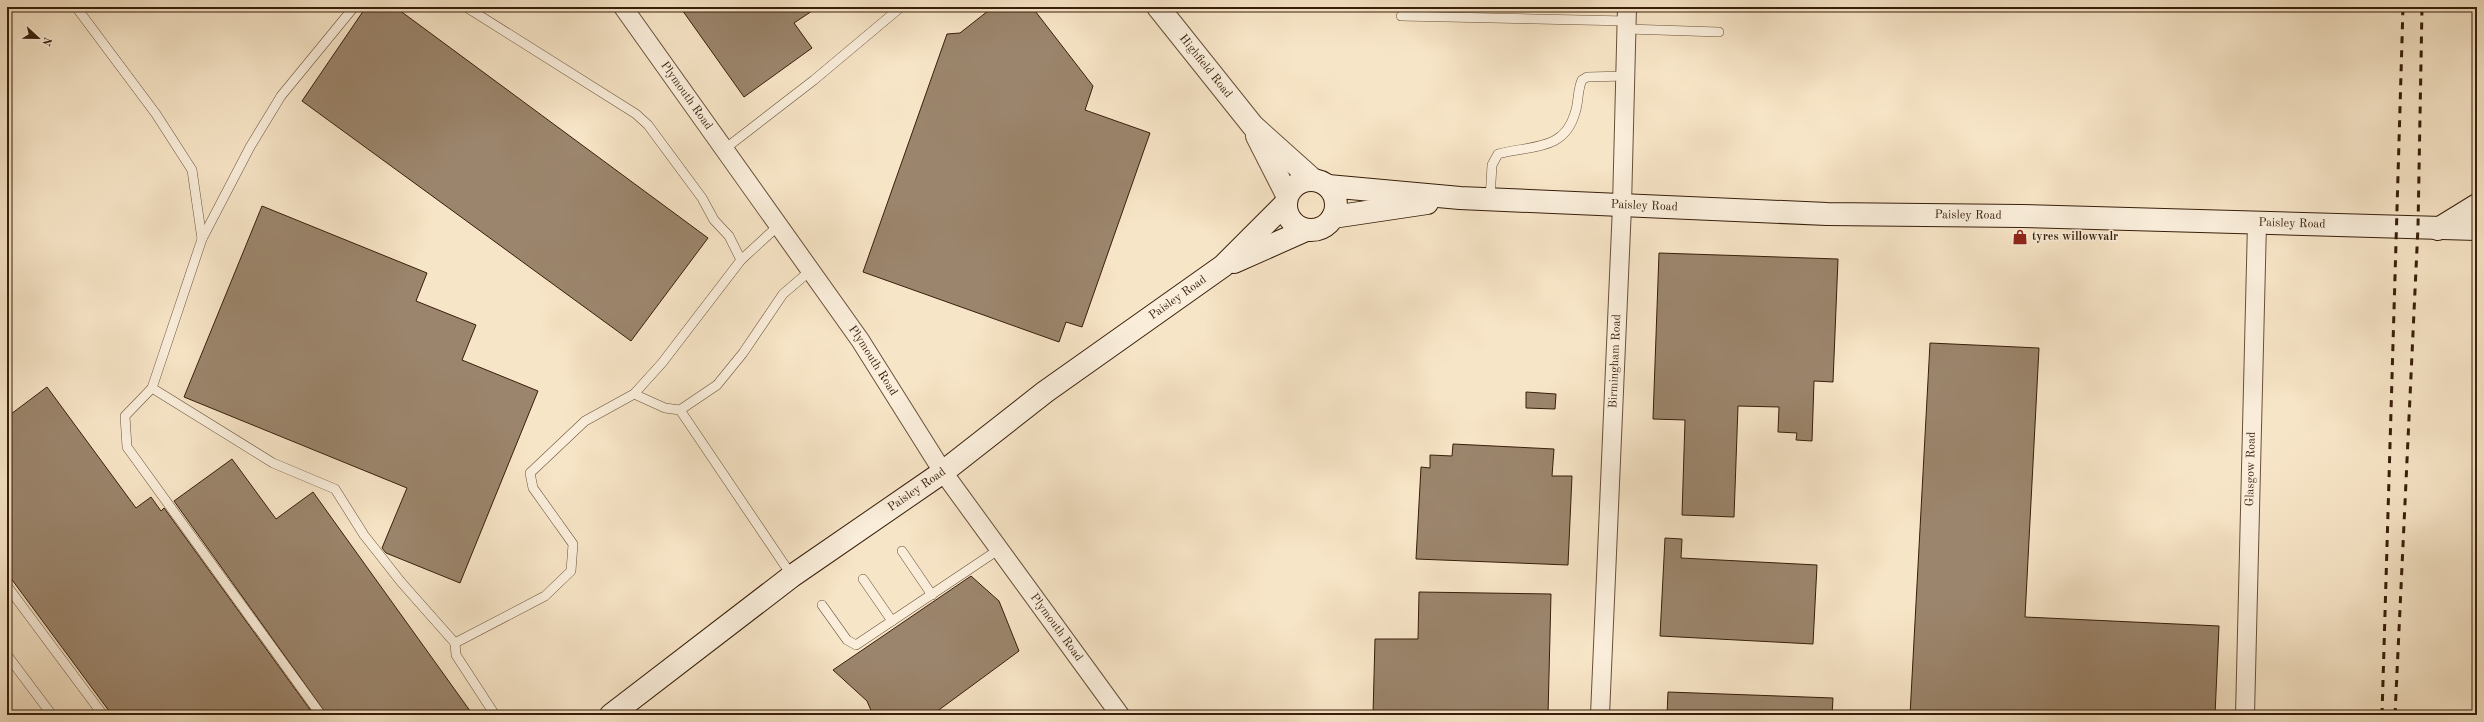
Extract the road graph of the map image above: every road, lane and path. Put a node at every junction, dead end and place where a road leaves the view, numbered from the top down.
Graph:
1 (76, 7) edge
2 (354, 7) edge
3 (466, 7) edge
4 (623, 7) edge
5 (901, 7) edge
6 (1158, 7) edge
7 (1401, 16) dead end
8 (1627, 19) edge
9 (1718, 32) dead end
10 (1625, 76) junction
11 (1252, 126) junction
12 (726, 148) junction
13 (1320, 183) junction
14 (1460, 198) junction
15 (1286, 200) junction
16 (1490, 200) junction
17 (2477, 205) edge
18 (1622, 206) junction
19 (1333, 217) junction
20 (2257, 223) junction
21 (779, 224) junction
22 (2477, 229) edge
23 (1306, 230) junction
24 (2437, 230) junction
25 (202, 239) junction
26 (741, 260) junction
27 (1223, 266) junction
28 (811, 270) junction
29 (152, 388) junction
30 (634, 394) junction
31 (680, 410) junction
32 (943, 472) junction
33 (998, 550) junction
34 (902, 551) dead end
35 (792, 576) junction
36 (863, 579) dead end
37 (7, 586) edge
38 (932, 595) junction
39 (822, 605) dead end
40 (892, 621) junction
41 (455, 643) junction
42 (7, 655) edge
43 (52, 715) edge
44 (103, 715) edge
45 (321, 715) edge
46 (495, 715) edge
47 (611, 715) edge
48 (1120, 715) edge
49 (1600, 715) edge
50 (2245, 715) edge

1 - 25 lane
2 - 25 lane
3 - 26 lane
4 - 12 street, Plymouth Road
5 - 12 lane
6 - 11 main road, Highfield Road
7 - 8 lane
8 - 9 lane
8 - 10 street, Birmingham Road
10 - 16 lane
10 - 18 street, Birmingham Road
11 - 13 main road, Highfield Road
11 - 15 main road, Highfield Road
12 - 21 street, Plymouth Road
13 - 14 main road, Paisley Road
13 - 15 main road
13 - 19 main road
14 - 16 main road, Paisley Road
14 - 19 main road, Paisley Road
15 - 23 main road
15 - 27 main road, Paisley Road
16 - 18 main road, Paisley Road
17 - 24 main road
18 - 20 main road, Paisley Road
18 - 49 street, Birmingham Road
19 - 23 main road
20 - 24 main road, Paisley Road
20 - 50 street, Glasgow Road
21 - 26 lane
21 - 28 street, Plymouth Road
22 - 24 main road, Paisley Road
23 - 27 main road, Paisley Road
25 - 29 lane
26 - 30 lane
27 - 32 main road, Paisley Road
28 - 31 lane
28 - 32 street, Plymouth Road
29 - 41 lane
29 - 45 lane
30 - 31 lane
30 - 41 lane
31 - 35 lane
32 - 33 street, Plymouth Road
32 - 35 main road, Paisley Road
33 - 38 lane
33 - 48 street, Plymouth Road
34 - 38 lane
35 - 47 main road, Paisley Road
36 - 40 lane
37 - 44 lane
38 - 40 lane
39 - 40 lane
41 - 46 lane
42 - 43 lane

